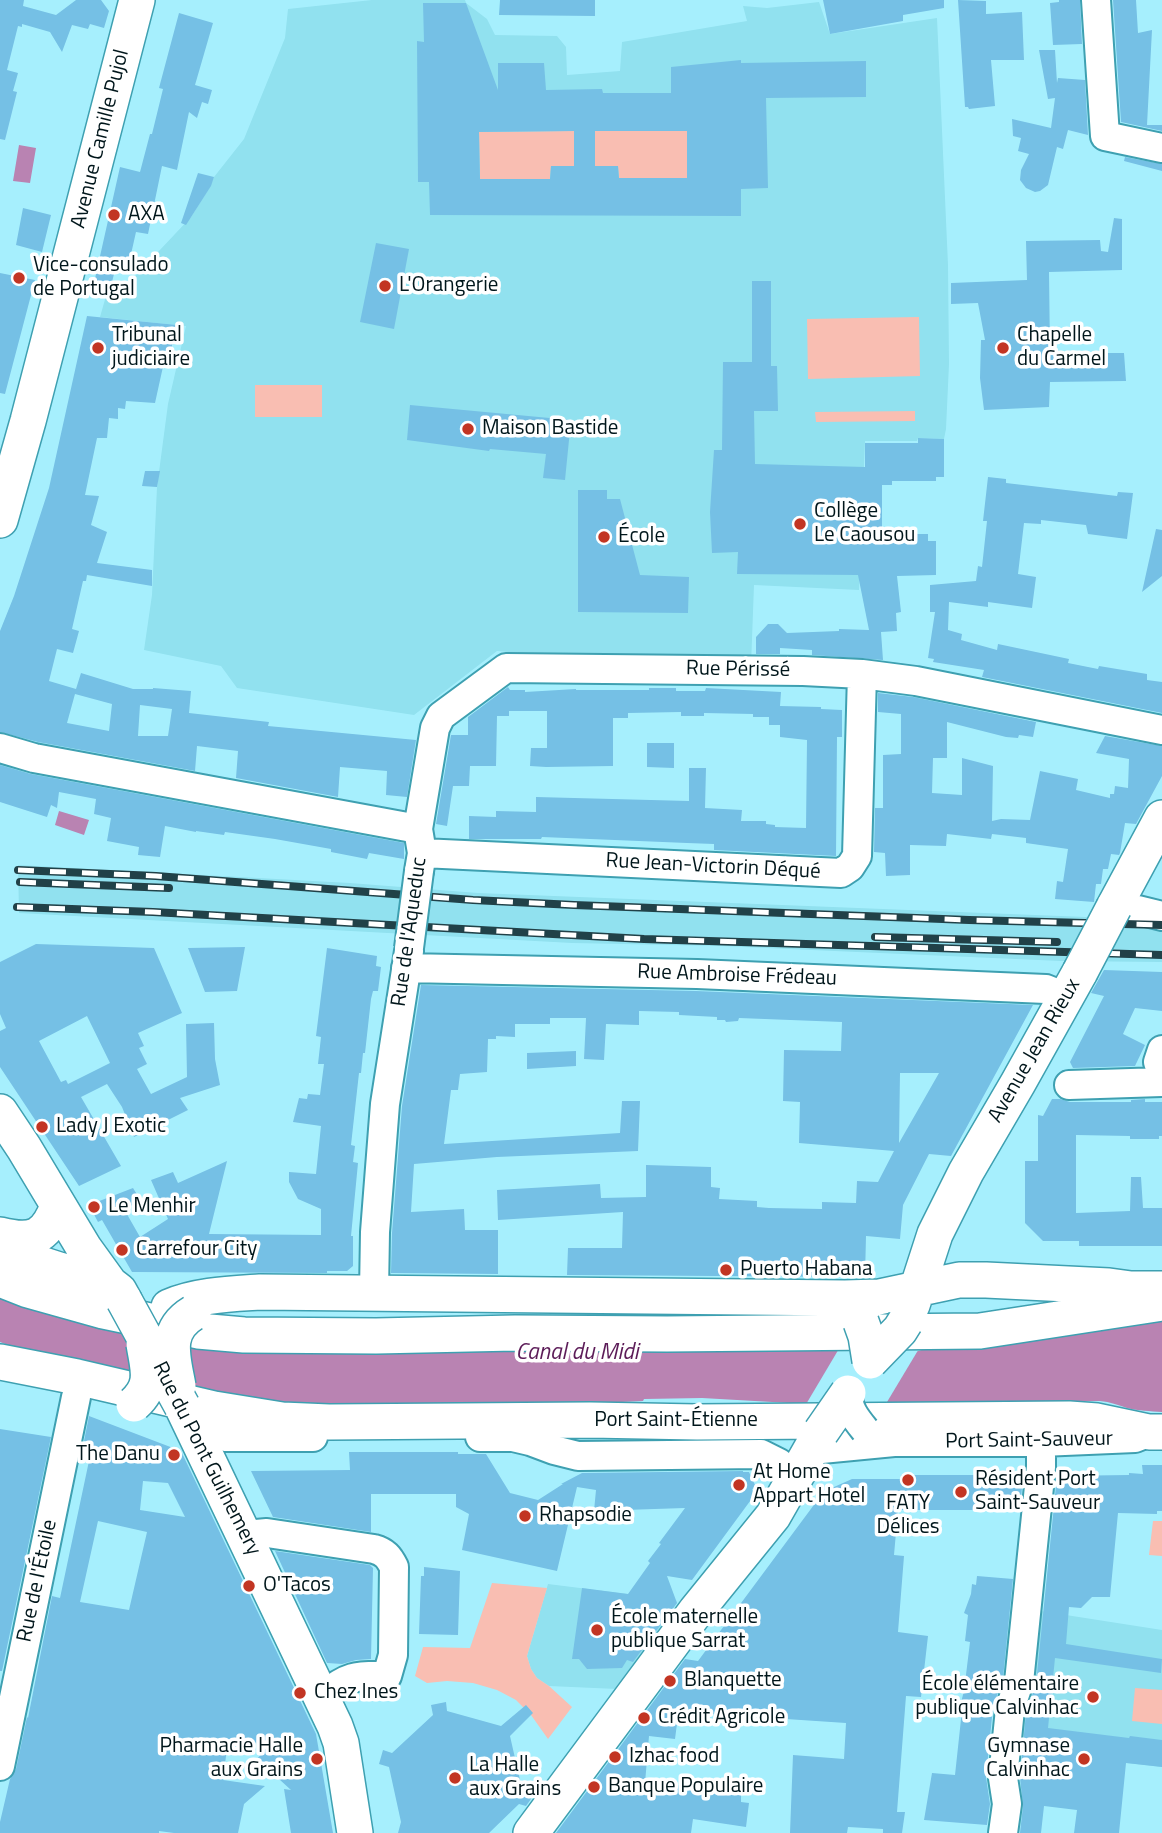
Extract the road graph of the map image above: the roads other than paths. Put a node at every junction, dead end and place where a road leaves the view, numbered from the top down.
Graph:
1 (137, 0) edge
2 (1096, 0) edge
3 (1162, 148) edge
4 (0, 520) edge
5 (862, 674) junction
6 (1162, 730) edge
7 (0, 748) edge
8 (1159, 828) edge
9 (420, 851) junction
10 (1138, 911) edge
11 (408, 958) junction
12 (1073, 984) junction
13 (1162, 1050) edge
14 (1162, 1073) edge
15 (1162, 1082) edge
16 (1069, 1085) dead end
17 (0, 1112) edge
18 (58, 1206) junction
19 (0, 1235) edge
20 (0, 1251) edge
21 (1162, 1276) edge
22 (0, 1279) edge
23 (1109, 1286) junction
24 (918, 1288) junction
25 (1162, 1289) edge
26 (374, 1292) junction
27 (114, 1296) junction
28 (1162, 1303) edge
29 (853, 1310) junction
30 (198, 1312) junction
31 (143, 1334) junction
32 (870, 1361) junction
33 (0, 1362) edge
34 (0, 1381) edge
35 (848, 1393) junction
36 (76, 1396) junction
37 (128, 1407) junction
38 (187, 1418) junction
39 (1156, 1432) edge
40 (894, 1442) junction
41 (1041, 1442) junction
42 (809, 1454) junction
43 (245, 1535) junction
44 (322, 1697) junction
45 (0, 1766) edge
46 (355, 1833) edge
47 (531, 1833) edge
48 (1003, 1833) edge

1 - 4 main road, Avenue Camille Pujol
2 - 3 street
5 - 6 street, Rue Périssé
5 - 9 street, Rue Périssé
5 - 9 street, Rue Jean-Victorin Déqué
7 - 9 street, Rue de l'Aqueduc
8 - 10 main road, Avenue Jean Rieux
9 - 11 street, Rue de l'Aqueduc, bridge
10 - 12 main road, Avenue Jean Rieux, bridge
11 - 12 street, Rue Ambroise Frédeau
11 - 26 street, Rue de l'Aqueduc
12 - 24 main road, Avenue Jean Rieux
13 - 14 street
15 - 16 street
17 - 18 main road, Rue du Pont Guilhemery
18 - 19 main road
18 - 27 main road, Rue du Pont Guilhemery
20 - 27 main road
21 - 23 main road
22 - 27 main road
23 - 24 main road
23 - 25 main road
24 - 29 main road
24 - 32 main road, Avenue Jean Rieux, bridge
26 - 29 main road
26 - 30 main road
27 - 30 main road
27 - 31 main road, Rue du Pont Guilhemery, bridge
28 - 30 main road
29 - 32 main road, bridge
30 - 31 main road
30 - 38 main road, bridge
31 - 37 main road, bridge
31 - 38 main road, Rue du Pont Guilhemery, bridge
32 - 35 main road, Avenue Jean Rieux
33 - 39 main road, Port Saint-Étienne
34 - 36 main road
35 - 40 street, Port Saint-Sauveur, bridge
35 - 42 main road, Avenue Jean Rieux, bridge
36 - 37 main road
36 - 45 street, Rue de l'Étoile
37 - 38 main road
38 - 42 street, Port Saint-Étienne
38 - 43 main road, Rue du Pont Guilhemery
39 - 41 street, Port Saint-Sauveur
40 - 41 street, Port Saint-Sauveur
40 - 42 street, Port Saint-Sauveur
41 - 48 street
42 - 47 main road, Avenue Jean Rieux
43 - 44 main road, Rue du Pont Guilhemery
43 - 44 street
44 - 46 main road, Rue du Pont Guilhemery

